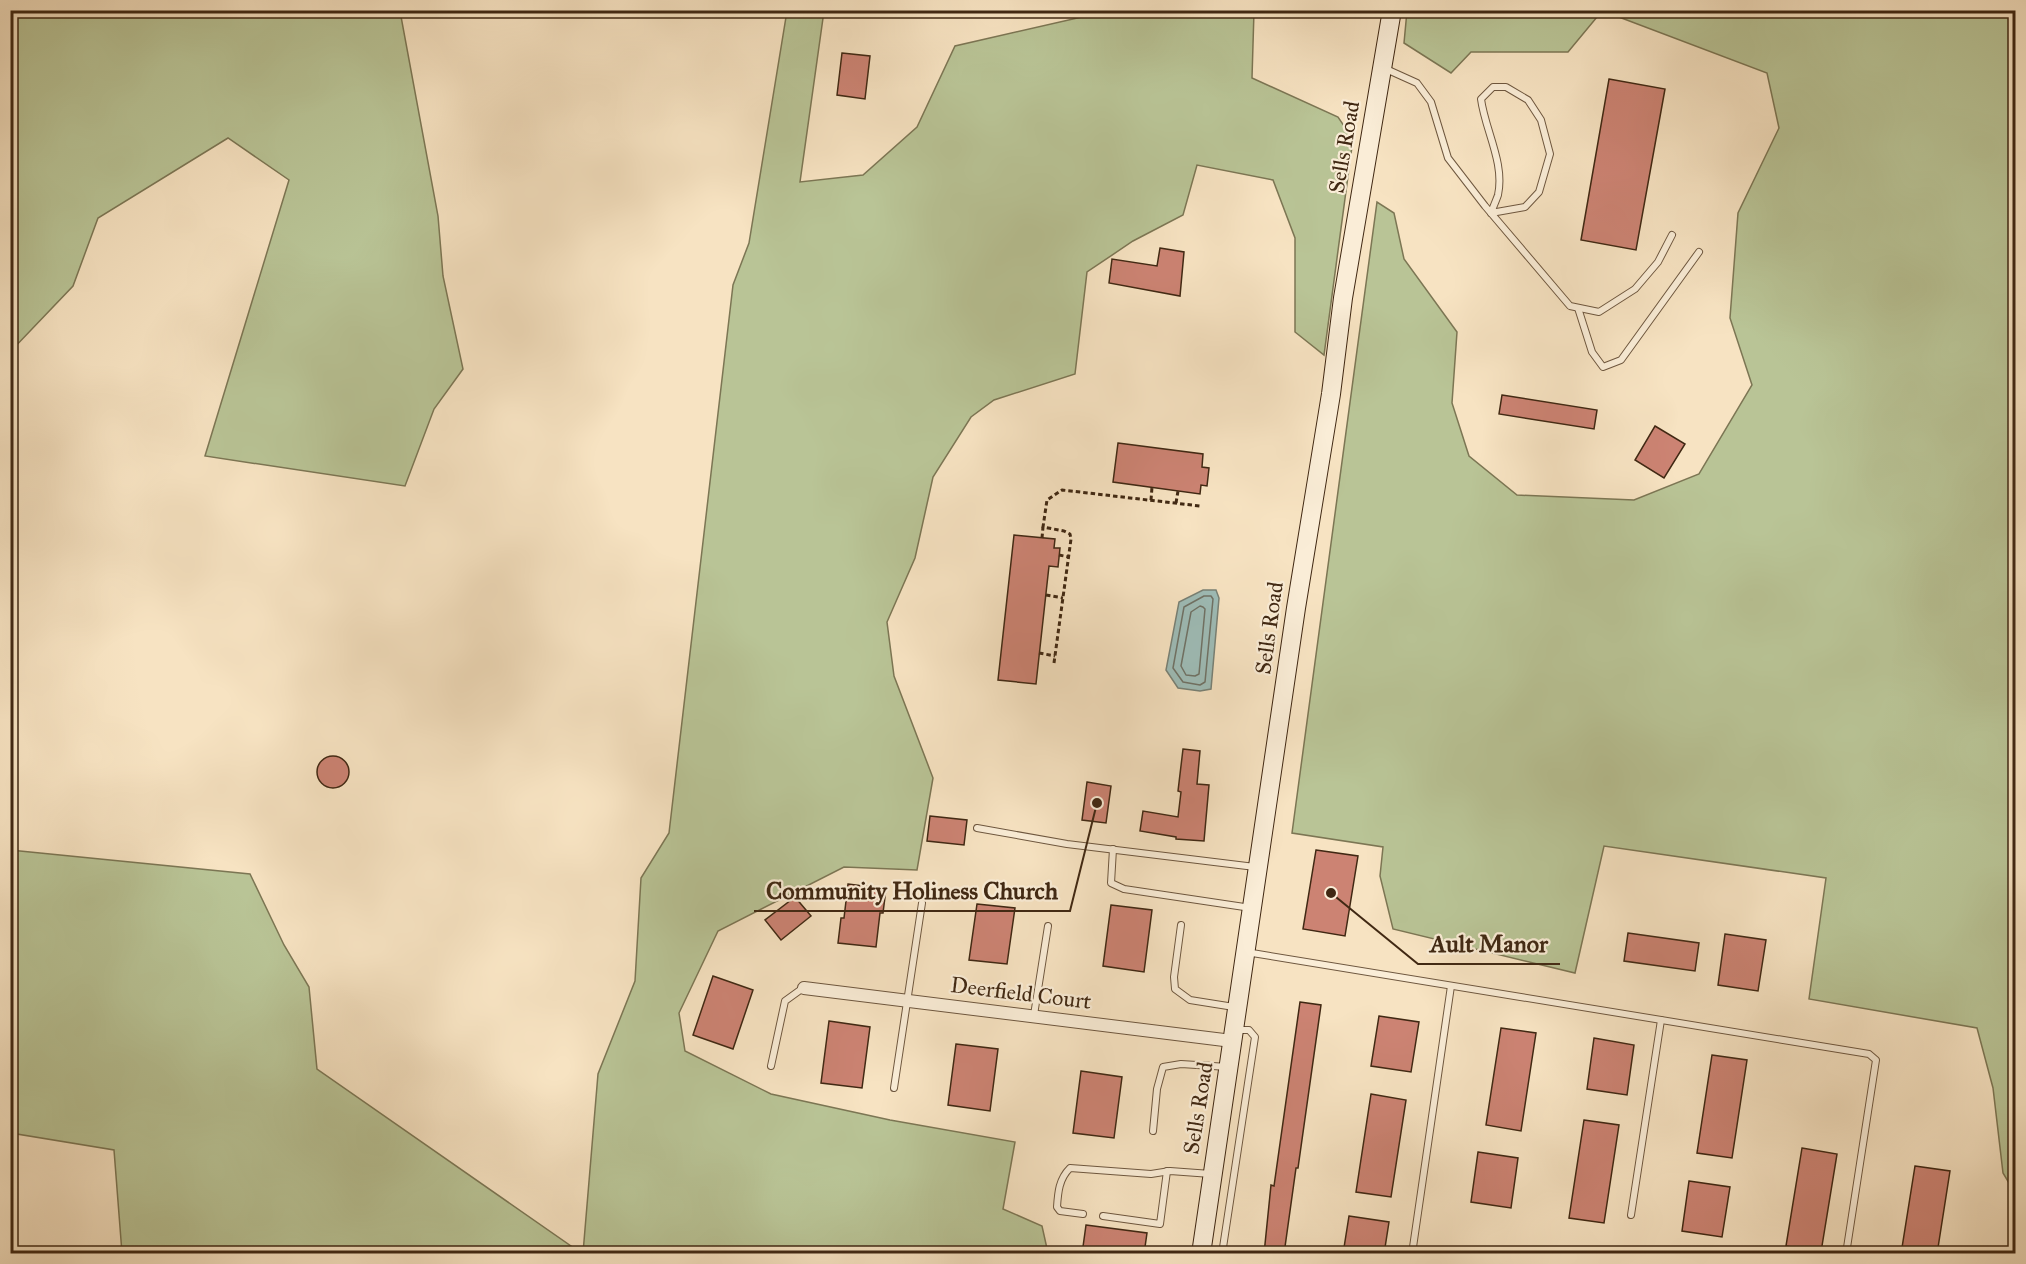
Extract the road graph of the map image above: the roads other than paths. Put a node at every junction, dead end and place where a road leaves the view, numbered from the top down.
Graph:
1 (1392, 10) edge
2 (1382, 68) junction
3 (1491, 213) junction
4 (1672, 235) dead end
5 (1699, 252) dead end
6 (1578, 308) junction
7 (977, 828) dead end
8 (1113, 849) junction
9 (1259, 867) junction
10 (922, 903) dead end
11 (1252, 908) junction
12 (1181, 925) dead end
13 (1048, 926) dead end
14 (1246, 952) junction
15 (1451, 986) junction
16 (804, 987) joint
17 (909, 1000) junction
18 (1238, 1008) junction
19 (1034, 1015) junction
20 (1661, 1020) junction
21 (1233, 1035) junction
22 (771, 1066) dead end
23 (1228, 1067) junction
24 (894, 1088) dead end
25 (1224, 1092) junction
26 (1246, 1093) junction
27 (1153, 1131) dead end
28 (1216, 1151) junction
29 (1237, 1153) junction
30 (1167, 1172) junction
31 (1212, 1174) junction
32 (1206, 1213) junction
33 (1083, 1214) dead end
34 (1228, 1215) junction
35 (1631, 1215) dead end
36 (1103, 1216) dead end
37 (1201, 1254) edge
38 (1222, 1254) edge
39 (1412, 1254) edge
40 (1846, 1254) edge

1 - 2 street, Sells Road
2 - 3 lane
2 - 9 street, Sells Road
3 - 3 lane
3 - 6 lane
4 - 6 lane
5 - 6 lane
7 - 8 lane
8 - 9 lane
8 - 11 lane
9 - 11 street, Sells Road
10 - 17 lane
11 - 14 street, Sells Road
12 - 18 lane
13 - 19 lane
14 - 15 lane
14 - 18 street, Sells Road
15 - 20 lane
15 - 39 lane
16 - 17 street, Deerfield Court
16 - 22 lane
17 - 19 street, Deerfield Court
17 - 24 lane
18 - 21 street, Sells Road
19 - 21 street, Deerfield Court
20 - 35 lane
20 - 40 lane
21 - 23 street, Sells Road
21 - 26 lane
23 - 25 street, Sells Road
23 - 27 lane
25 - 26 lane
25 - 28 street, Sells Road
26 - 29 lane
28 - 29 lane
28 - 31 street, Sells Road
29 - 34 lane
30 - 31 lane
30 - 33 lane
30 - 36 lane
31 - 32 street, Sells Road
32 - 34 lane
32 - 37 street, Sells Road
34 - 38 lane

